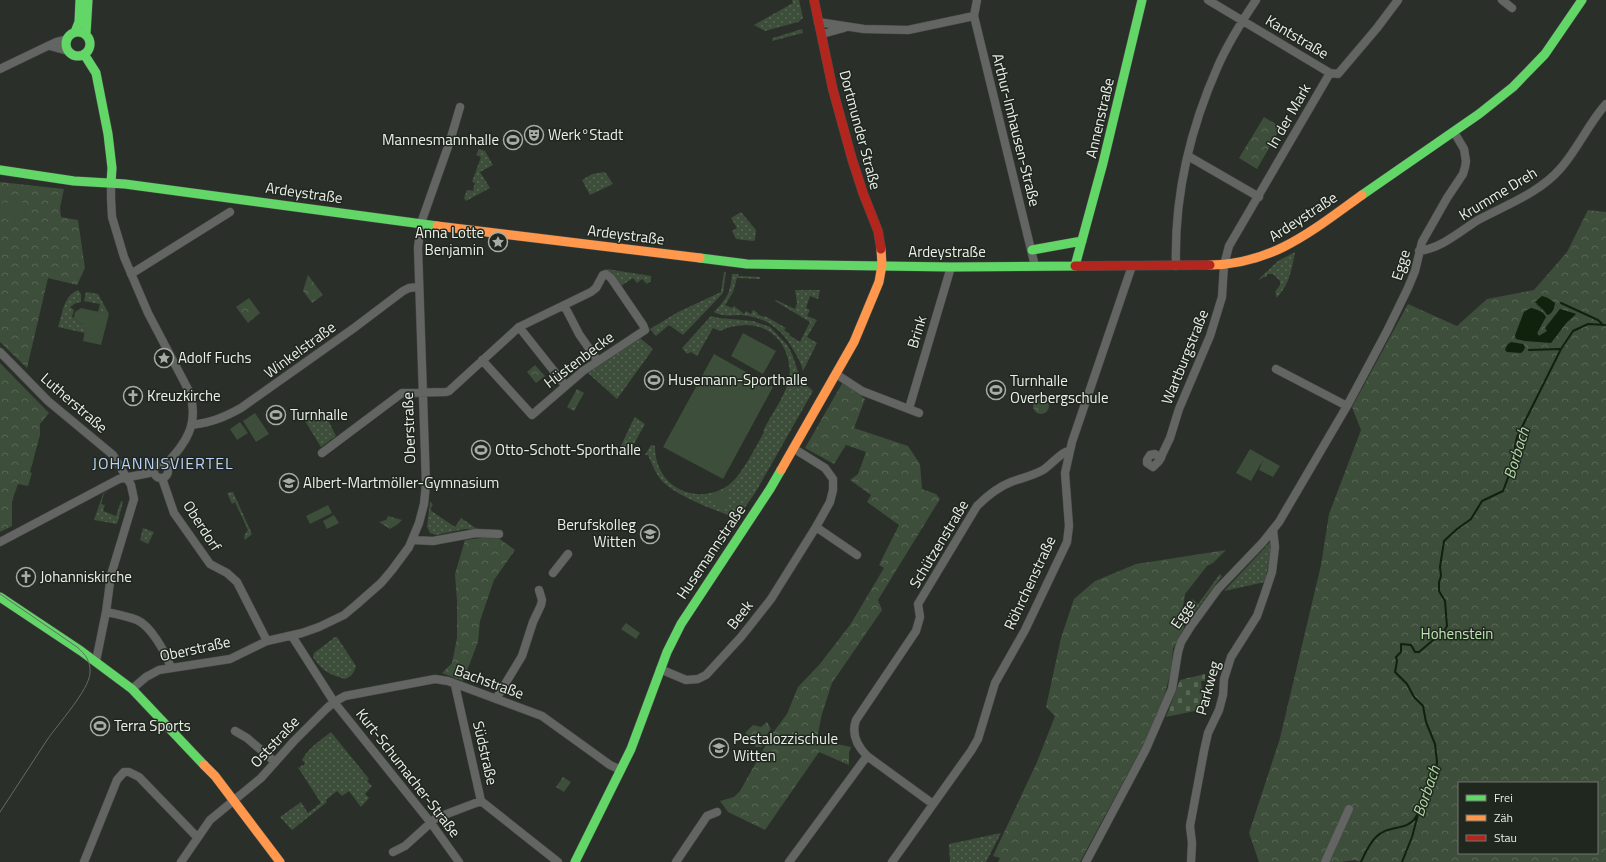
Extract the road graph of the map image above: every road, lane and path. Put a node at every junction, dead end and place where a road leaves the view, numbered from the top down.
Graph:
1 (80, 0) edge
2 (88, 0) edge
3 (814, 0) edge
4 (977, 0) edge
5 (1142, 0) edge
6 (1208, 0) edge
7 (1256, 0) edge
8 (1398, 0) edge
9 (1502, 0) edge
10 (1582, 0) edge
11 (1512, 8) dead end
12 (974, 16) junction
13 (1243, 20) junction
14 (818, 22) junction
15 (851, 27) junction
16 (74, 32) junction
17 (86, 34) junction
18 (822, 34) junction
19 (67, 38) junction
20 (50, 46) junction
21 (68, 51) junction
22 (84, 54) junction
23 (0, 69) edge
24 (1330, 73) junction
25 (1606, 104) edge
26 (460, 107) dead end
27 (1454, 132) junction
28 (1188, 156) junction
29 (0, 170) edge
30 (111, 183) junction
31 (1259, 197) junction
32 (230, 212) dead end
33 (421, 223) junction
34 (1082, 241) junction
35 (1032, 250) junction
36 (1420, 251) junction
37 (1224, 264) junction
38 (882, 265) junction
39 (1036, 266) junction
40 (1075, 266) junction
41 (1132, 266) junction
42 (1176, 266) junction
43 (951, 267) junction
44 (131, 274) junction
45 (419, 287) junction
46 (564, 305) junction
47 (520, 327) junction
48 (0, 352) edge
49 (482, 360) junction
50 (597, 360) junction
51 (1276, 369) dead end
52 (836, 374) junction
53 (565, 385) junction
54 (422, 393) junction
55 (910, 405) dead end
56 (1347, 406) junction
57 (919, 413) dead end
58 (192, 425) junction
59 (793, 448) junction
60 (1070, 450) junction
61 (322, 453) dead end
62 (1161, 458) dead end
63 (1054, 462) junction
64 (165, 465) junction
65 (154, 472) junction
66 (1065, 473) junction
67 (127, 477) junction
68 (162, 478) junction
69 (816, 527) junction
70 (1273, 530) junction
71 (499, 534) dead end
72 (412, 540) junction
73 (0, 542) edge
74 (568, 554) dead end
75 (857, 554) dead end
76 (553, 572) dead end
77 (539, 590) dead end
78 (0, 597) edge
79 (106, 612) junction
80 (292, 636) junction
81 (267, 641) junction
82 (96, 661) junction
83 (171, 668) junction
84 (660, 669) junction
85 (455, 685) junction
86 (132, 689) junction
87 (496, 699) junction
88 (334, 702) junction
89 (235, 731) dead end
90 (867, 756) junction
91 (275, 762) junction
92 (621, 770) junction
93 (234, 800) junction
94 (481, 801) junction
95 (933, 804) junction
96 (1349, 810) dead end
97 (717, 812) dead end
98 (431, 823) junction
99 (197, 837) junction
100 (393, 852) dead end
101 (84, 862) edge
102 (181, 862) edge
103 (280, 862) edge
104 (459, 862) edge
105 (558, 862) edge
106 (575, 862) edge
107 (676, 862) edge
108 (789, 862) edge
109 (892, 862) edge
110 (1086, 862) edge
111 (1191, 862) edge
112 (1326, 862) edge

1 - 16 main road
2 - 17 main road
3 - 14 main road, Dortmunder Straße
4 - 12 street, Arthur-Imhausen-Straße
5 - 34 main road, Annenstraße
6 - 13 street, Kantstraße
7 - 13 street
8 - 24 street, In der Mark
9 - 11 street
10 - 27 main road, Ardeystraße
12 - 15 street
12 - 35 street, Arthur-Imhausen-Straße
13 - 24 street, Kantstraße
13 - 28 street
14 - 15 street
14 - 18 main road, Dortmunder Straße
15 - 18 street
16 - 17 main road
16 - 19 main road
17 - 22 main road
18 - 38 main road, Dortmunder Straße
19 - 20 street
19 - 21 main road
20 - 21 street
20 - 23 street
21 - 22 main road
22 - 30 main road
24 - 31 street, In der Mark
25 - 36 street, Krumme Dreh
26 - 33 street, Oberstraße
27 - 36 street, Egge
27 - 37 main road, Ardeystraße
28 - 31 street
28 - 42 street
29 - 30 main road, Ardeystraße
30 - 33 main road, Ardeystraße
30 - 44 street
31 - 37 street, In der Mark
32 - 44 street
33 - 38 main road, Ardeystraße
33 - 45 street, Oberstraße
34 - 35 main road
34 - 40 main road, Annenstraße
35 - 39 street, Arthur-Imhausen-Straße
36 - 56 street, Egge
37 - 42 main road, Ardeystraße
37 - 62 street, Wartburgstraße
38 - 43 main road, Ardeystraße
38 - 52 main road, Husemannstraße
39 - 40 main road, Ardeystraße
39 - 43 main road, Ardeystraße
40 - 41 main road, Ardeystraße
41 - 42 main road, Ardeystraße
41 - 60 street, Röhrchenstraße
43 - 55 street, Brink
44 - 58 street
45 - 54 street, Oberstraße
45 - 58 street, Winkelstraße
46 - 47 street
46 - 50 street
46 - 50 street, Hüstenbecke
47 - 49 street
47 - 53 street
48 - 67 street, Lutherstraße
49 - 53 street, Hüstenbecke
49 - 54 street
50 - 53 street, Hüstenbecke
51 - 56 street
52 - 57 street
52 - 59 main road, Husemannstraße
54 - 61 street
54 - 72 street, Oberstraße
56 - 70 street, Egge
58 - 64 street
59 - 69 street, Beek
59 - 84 main road, Husemannstraße
60 - 63 street, Schützenstraße
60 - 66 street, Röhrchenstraße
63 - 66 street
63 - 90 street, Schützenstraße
64 - 65 street
64 - 68 street
65 - 67 street
65 - 68 street
66 - 95 street, Röhrchenstraße
67 - 73 street
67 - 79 street, Lutherstraße
68 - 81 street, Oberdorf
69 - 75 street
69 - 84 street, Beek
70 - 110 street, Egge
70 - 111 street, Parkweg
71 - 72 street
72 - 80 street, Oberstraße
74 - 76 street
77 - 87 street
78 - 82 main road
79 - 82 street, Lutherstraße
79 - 83 street
80 - 81 street, Oberstraße
80 - 88 street, Kurt-Schumacher-Straße
81 - 83 street, Oberstraße
82 - 86 main road
83 - 86 street, Oberstraße
84 - 92 main road, Husemannstraße
85 - 87 street, Bachstraße
85 - 88 street, Bachstraße
85 - 94 street, Südstraße
86 - 93 main road
87 - 92 street, Bachstraße
88 - 91 street, Oststraße
88 - 98 street, Kurt-Schumacher-Straße
89 - 91 street
90 - 95 street, Schützenstraße
90 - 108 street
91 - 93 street, Oststraße
92 - 106 main road, Husemannstraße
93 - 99 street, Oststraße
93 - 103 main road
94 - 98 street
94 - 105 street, Südstraße
95 - 109 street, Röhrchenstraße
96 - 112 street
97 - 107 street
98 - 100 street
98 - 104 street, Kurt-Schumacher-Straße
99 - 101 street
99 - 102 street, Oststraße

